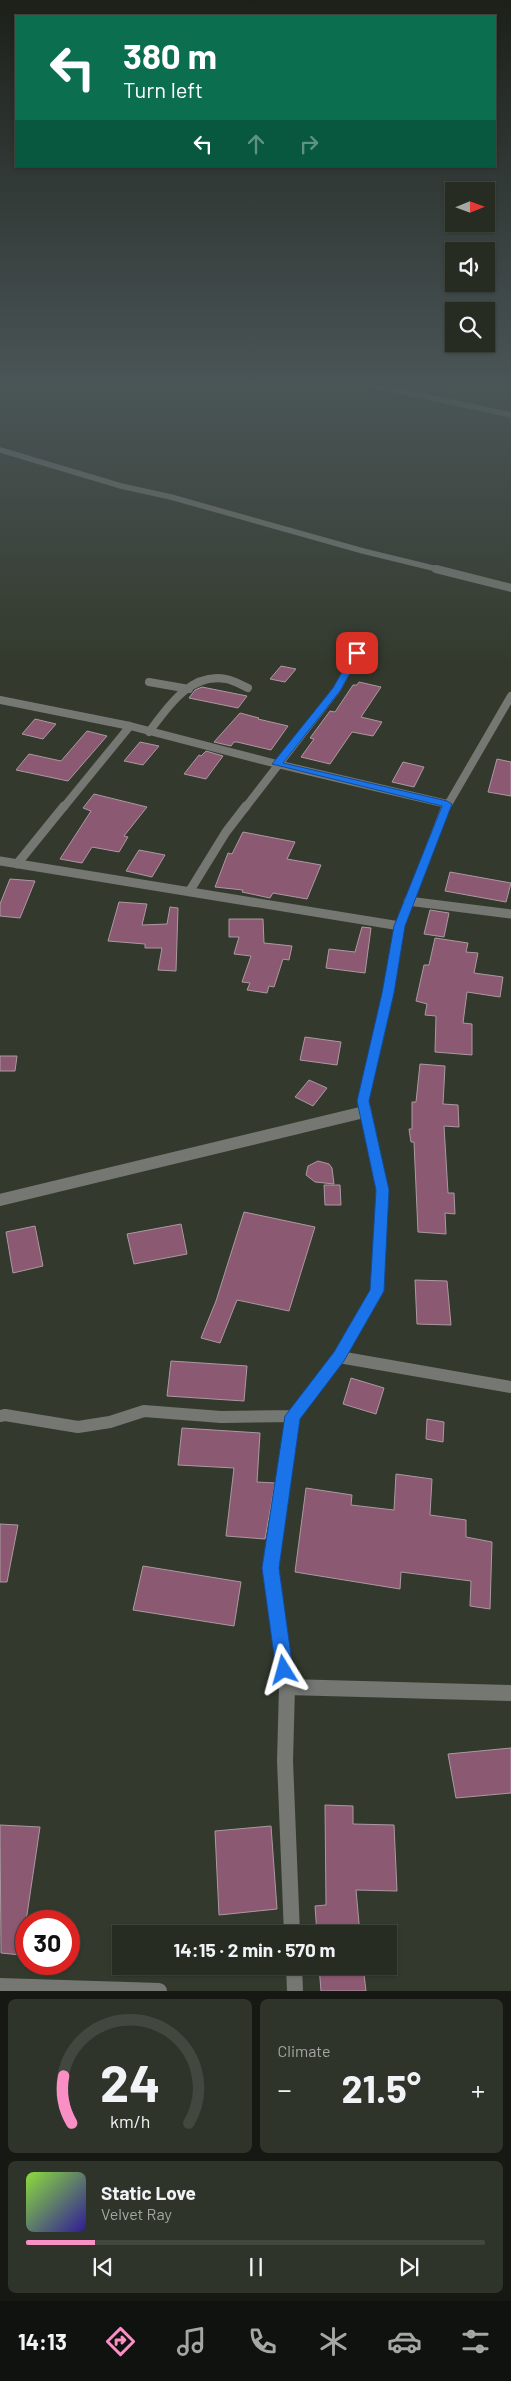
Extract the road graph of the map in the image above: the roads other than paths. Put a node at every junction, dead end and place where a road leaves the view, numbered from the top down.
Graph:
1 (90, 477) edge
2 (511, 588) edge
3 (357, 653) dead end
4 (149, 682) dead end
5 (189, 688) junction
6 (248, 688) dead end
7 (511, 696) edge
8 (0, 700) edge
9 (130, 726) junction
10 (149, 732) junction
11 (277, 764) junction
12 (447, 804) junction
13 (0, 861) edge
14 (17, 864) junction
15 (189, 892) junction
16 (408, 901) junction
17 (511, 914) edge
18 (400, 926) junction
19 (364, 1112) junction
20 (0, 1200) edge
21 (339, 1356) junction
22 (511, 1387) edge
23 (0, 1416) edge
24 (292, 1416) junction
25 (287, 1687) junction
26 (511, 1692) edge
27 (292, 1925) edge
28 (294, 1975) edge
29 (0, 1986) edge
30 (160, 1991) edge
31 (295, 1991) edge

1 - 2 street
3 - 11 street
4 - 5 street
5 - 6 street
5 - 10 street
7 - 12 street
8 - 9 street
9 - 10 street
9 - 14 street
10 - 11 street
11 - 12 street
11 - 15 street
12 - 16 street
13 - 14 street
14 - 15 street
15 - 18 street
16 - 17 street
16 - 18 street
18 - 19 street
19 - 20 street
19 - 21 street
21 - 22 street
21 - 24 street
23 - 24 street
24 - 25 street
25 - 26 street
25 - 27 street
28 - 31 street
29 - 30 street

